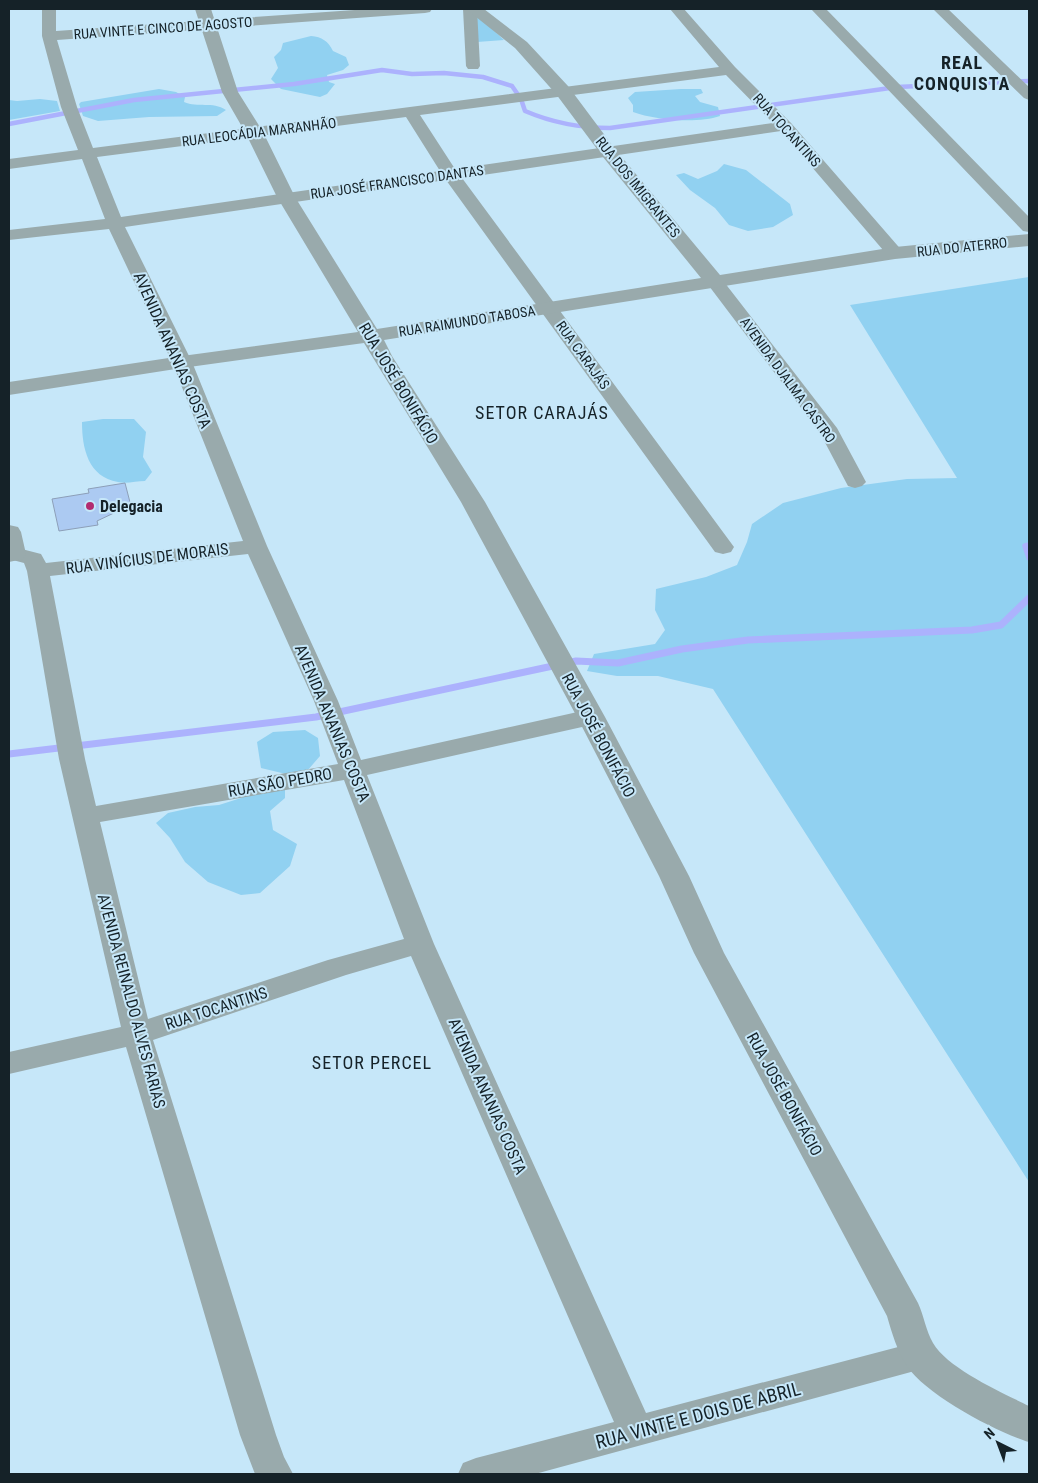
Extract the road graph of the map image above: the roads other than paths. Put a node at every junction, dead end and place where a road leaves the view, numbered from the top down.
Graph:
1 (49, 9) edge
2 (203, 9) edge
3 (425, 9) edge
4 (470, 9) edge
5 (474, 9) edge
6 (677, 9) edge
7 (818, 9) edge
8 (940, 9) edge
9 (207, 26) junction
10 (50, 36) junction
11 (473, 66) dead end
12 (730, 70) junction
13 (1021, 87) edge
14 (562, 90) junction
15 (411, 113) junction
16 (785, 126) junction
17 (254, 132) junction
18 (609, 153) junction
19 (86, 154) junction
20 (9, 164) edge
21 (451, 175) junction
22 (286, 197) junction
23 (115, 223) junction
24 (1029, 227) edge
25 (9, 235) edge
26 (1029, 240) edge
27 (895, 253) junction
28 (715, 282) junction
29 (549, 308) junction
30 (371, 336) junction
31 (182, 362) junction
32 (9, 389) edge
33 (855, 482) dead end
34 (256, 546) junction
35 (10, 547) edge
36 (723, 547) dead end
37 (38, 571) junction
38 (591, 717) junction
39 (353, 770) junction
40 (85, 816) junction
41 (420, 944) junction
42 (137, 1034) junction
43 (9, 1063) edge
44 (921, 1356) junction
45 (1029, 1425) edge
46 (636, 1431) junction
47 (275, 1474) edge
48 (476, 1474) edge

1 - 10 street, AVENIDA ANANIAS COSTA
2 - 9 street, RUA JOSÉ BONIFÁCIO
3 - 9 street, RUA VINTE E CINCO DE AGOSTO
4 - 11 street
5 - 14 street
6 - 12 street, RUA TOCANTINS
7 - 24 street
8 - 13 street
9 - 10 street, RUA VINTE E CINCO DE AGOSTO
9 - 17 street, RUA JOSÉ BONIFÁCIO
10 - 19 street, AVENIDA ANANIAS COSTA
12 - 14 street, RUA LEOCÁDIA MARANHÃO
12 - 16 street, RUA TOCANTINS
14 - 15 street, RUA LEOCÁDIA MARANHÃO
14 - 18 street, RUA DOS IMIGRANTES
15 - 17 street, RUA LEOCÁDIA MARANHÃO
15 - 21 street, RUA CARAJÁS
16 - 18 street, RUA JOSÉ FRANCISCO DANTAS
16 - 27 street, RUA TOCANTINS
17 - 19 street, RUA LEOCÁDIA MARANHÃO
17 - 22 street, RUA JOSÉ BONIFÁCIO
18 - 21 street, RUA JOSÉ FRANCISCO DANTAS
18 - 28 street, RUA DOS IMIGRANTES
19 - 20 street, RUA LEOCÁDIA MARANHÃO
19 - 23 street, AVENIDA ANANIAS COSTA
21 - 22 street, RUA JOSÉ FRANCISCO DANTAS
21 - 29 street, RUA CARAJÁS
22 - 23 street, RUA JOSÉ FRANCISCO DANTAS
22 - 30 street, RUA JOSÉ BONIFÁCIO
23 - 25 street, RUA JOSÉ FRANCISCO DANTAS
23 - 31 street, AVENIDA ANANIAS COSTA
26 - 27 street, RUA DO ATERRO
27 - 28 street, RUA RAIMUNDO TABOSA
28 - 29 street, RUA RAIMUNDO TABOSA
28 - 33 street, AVENIDA DJALMA CASTRO
29 - 30 street, RUA RAIMUNDO TABOSA
29 - 36 street, RUA CARAJÁS
30 - 31 street, RUA RAIMUNDO TABOSA
30 - 38 street, RUA JOSÉ BONIFÁCIO
31 - 32 street, RUA RAIMUNDO TABOSA
31 - 34 street, AVENIDA ANANIAS COSTA
34 - 37 street, RUA VINÍCIUS DE MORAIS
34 - 39 street, AVENIDA ANANIAS COSTA
35 - 37 street
37 - 40 street, AVENIDA REINALDO ALVES FARIAS
38 - 39 street, RUA SÃO PEDRO
38 - 44 street, RUA JOSÉ BONIFÁCIO
39 - 40 street, RUA SÃO PEDRO
39 - 41 street, AVENIDA ANANIAS COSTA
40 - 42 street, AVENIDA REINALDO ALVES FARIAS
41 - 42 street, RUA TOCANTINS
41 - 46 street, AVENIDA ANANIAS COSTA
42 - 43 street, RUA TOCANTINS
42 - 47 street, AVENIDA REINALDO ALVES FARIAS
44 - 45 street, RUA JOSÉ BONIFÁCIO
44 - 46 street, RUA VINTE E DOIS DE ABRIL
46 - 48 street, RUA VINTE E DOIS DE ABRIL

